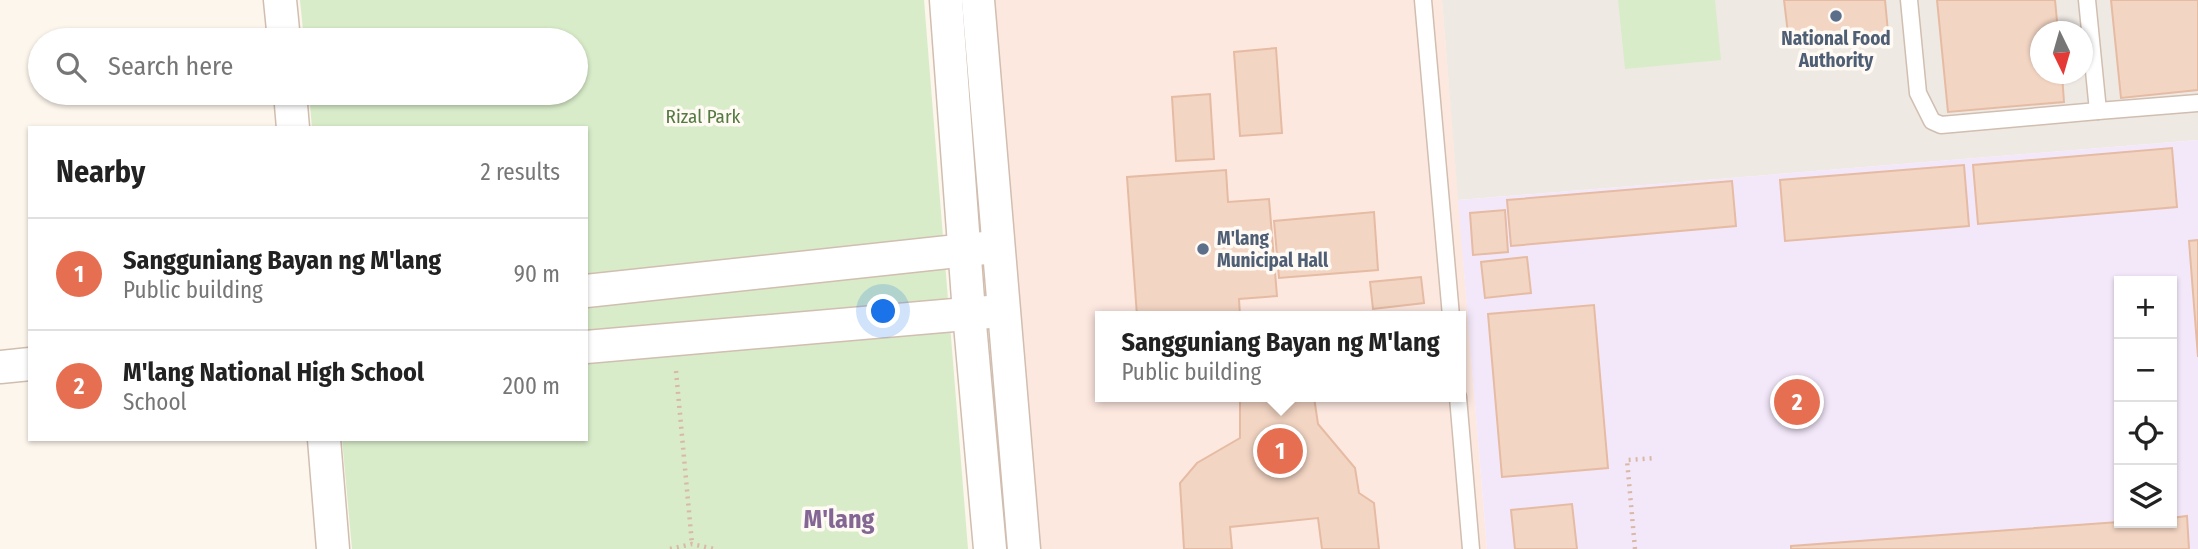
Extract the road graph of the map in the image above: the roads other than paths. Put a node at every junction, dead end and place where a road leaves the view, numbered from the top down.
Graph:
1 (280, 0) edge
2 (946, 0) edge
3 (978, 0) edge
4 (1423, 0) edge
5 (1909, 0) edge
6 (2087, 0) edge
7 (283, 28) edge
8 (2198, 103) edge
9 (291, 105) edge
10 (2098, 111) junction
11 (293, 126) edge
12 (1001, 246) junction
13 (965, 250) junction
14 (588, 291) edge
15 (1005, 311) junction
16 (1451, 311) edge
17 (968, 313) junction
18 (588, 347) edge
19 (28, 364) edge
20 (0, 367) edge
21 (1458, 402) edge
22 (324, 441) edge
23 (333, 549) edge
24 (990, 549) edge
25 (1024, 549) edge
26 (1471, 549) edge

1 - 7 street
2 - 13 street
3 - 12 street
4 - 16 lane
5 - 10 lane
6 - 10 lane
8 - 10 lane
9 - 11 street
12 - 13 street
12 - 15 street
13 - 14 street
13 - 17 street
15 - 17 street
15 - 25 street
17 - 18 street
17 - 24 street
19 - 20 street
21 - 26 lane
22 - 23 street

